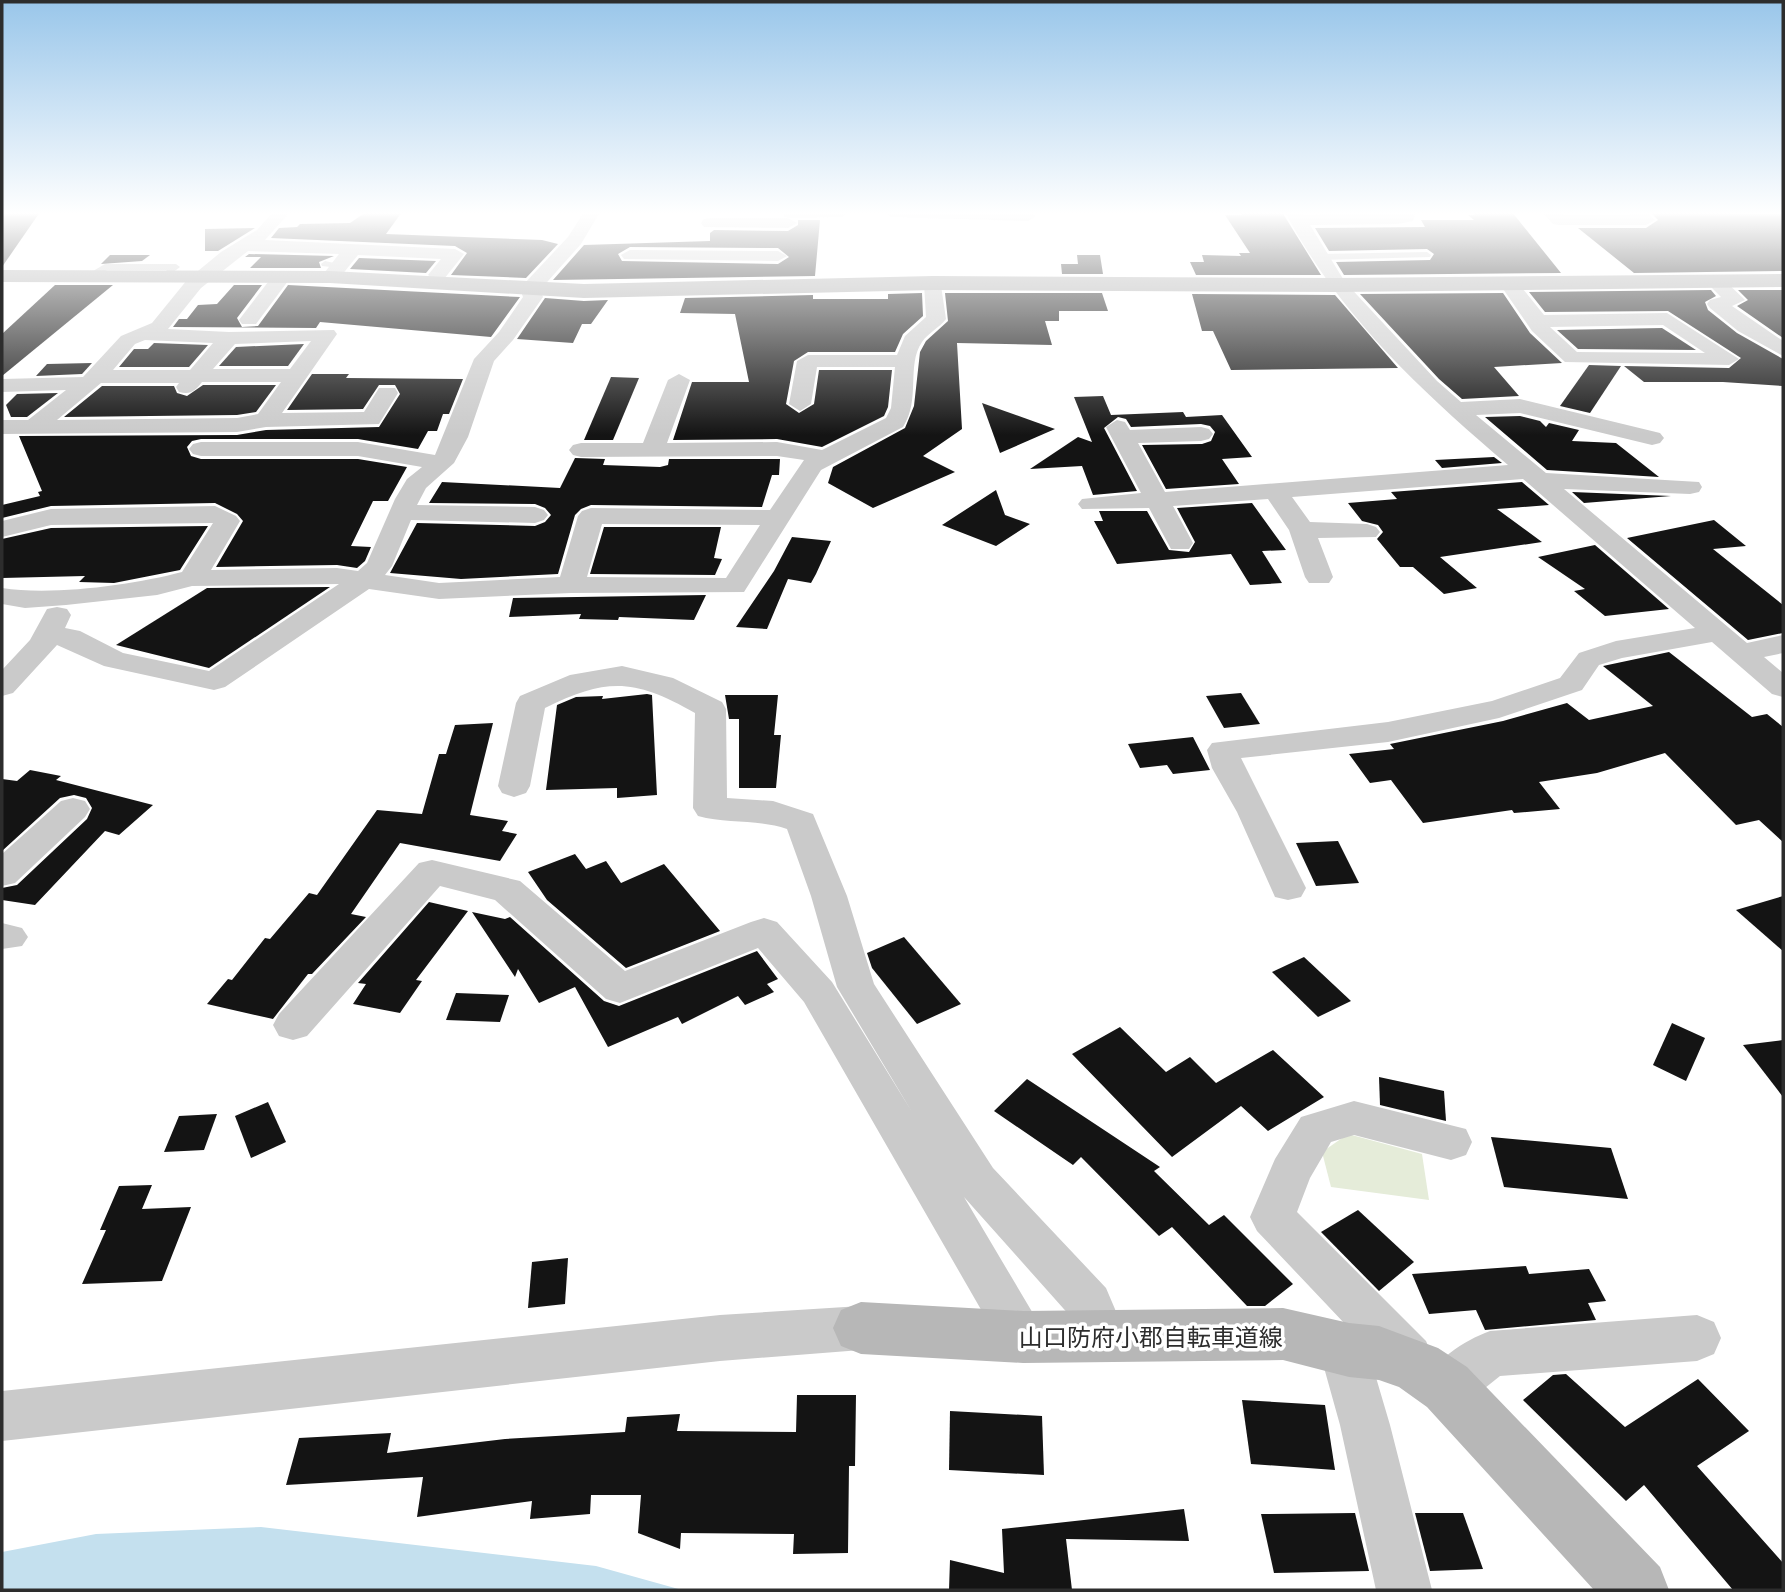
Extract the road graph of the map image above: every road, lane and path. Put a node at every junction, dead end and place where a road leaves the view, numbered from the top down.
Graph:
1 (192, 286) edge
2 (275, 286) edge
3 (503, 286) edge
4 (532, 286) edge
5 (758, 286) edge
6 (933, 286) edge
7 (1339, 286) edge
8 (1510, 286) edge
9 (1697, 286) edge
10 (530, 289) junction
11 (249, 320) dead end
12 (1538, 321) junction
13 (144, 334) junction
14 (229, 338) junction
15 (1783, 350) edge
16 (906, 361) junction
17 (296, 375) junction
18 (197, 376) junction
19 (91, 380) junction
20 (679, 380) dead end
21 (2, 385) edge
22 (387, 393) dead end
23 (800, 404) dead end
24 (1457, 409) junction
25 (266, 420) junction
26 (153, 426) junction
27 (2, 427) edge
28 (34, 427) junction
29 (1201, 434) dead end
30 (1652, 438) dead end
31 (653, 448) junction
32 (201, 449) dead end
33 (581, 450) dead end
34 (824, 459) junction
35 (442, 463) junction
36 (1533, 475) junction
37 (1690, 487) dead end
38 (1278, 493) junction
39 (1157, 500) junction
40 (1091, 504) dead end
41 (403, 512) junction
42 (535, 515) dead end
43 (777, 518) junction
44 (2, 529) edge
45 (1302, 530) junction
46 (1367, 532) dead end
47 (1180, 543) dead end
48 (1319, 577) dead end
49 (192, 578) junction
50 (365, 579) junction
51 (571, 585) junction
52 (2, 596) edge
53 (66, 597) junction
54 (47, 635) junction
55 (1727, 643) junction
56 (1783, 644) edge
57 (2, 687) edge
58 (1783, 688) edge
59 (514, 786) dead end
60 (73, 809) dead end
61 (2, 874) edge
62 (1288, 888) dead end
63 (293, 1025) dead end
64 (1451, 1142) dead end
65 (861, 1328) joint
66 (1102, 1335) junction
67 (1023, 1336) junction
68 (1697, 1338) dead end
69 (1342, 1346) junction
70 (1432, 1377) junction
71 (2, 1416) edge
72 (1404, 1590) edge
73 (1637, 1590) edge

1 - 13 street
2 - 11 street
3 - 10 main road
4 - 10 street
5 - 10 main road
6 - 16 street
7 - 24 street
8 - 12 street
9 - 15 street
10 - 35 street
12 - 12 street
13 - 14 street
13 - 19 street
14 - 17 street
14 - 18 street
16 - 23 street
16 - 34 street
17 - 18 street
17 - 25 street
18 - 19 street
18 - 26 street
19 - 21 street
19 - 28 street
20 - 31 street
22 - 25 street
24 - 30 street
24 - 36 street
25 - 26 street
26 - 28 street
27 - 28 street
29 - 39 street
31 - 33 street
31 - 34 street
32 - 35 street
34 - 43 street
35 - 41 street
36 - 37 street
36 - 38 street
36 - 55 street
38 - 39 street
38 - 45 street
39 - 40 street
39 - 47 street
41 - 42 street
41 - 50 street
43 - 51 street
43 - 51 street
44 - 49 street
45 - 46 street
45 - 48 street
49 - 50 street
49 - 53 street
50 - 51 street
50 - 54 street
52 - 53 street
53 - 54 street
54 - 57 street
55 - 56 street
55 - 58 street
55 - 62 street
59 - 66 street
60 - 61 street
63 - 67 street
64 - 70 street
65 - 67 main road, 山口防府小郡自転車道線
65 - 71 street
66 - 67 main road, 山口防府小郡自転車道線
66 - 69 main road, 山口防府小郡自転車道線
68 - 70 street
69 - 70 main road, 山口防府小郡自転車道線
69 - 72 street
70 - 73 main road, 山口防府小郡自転車道線

